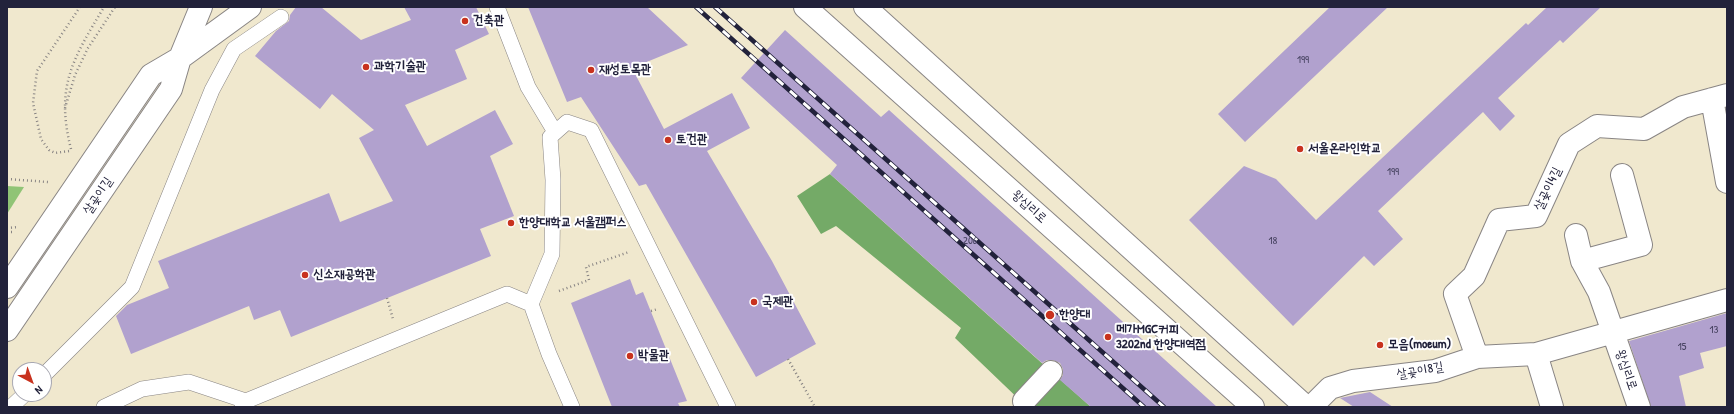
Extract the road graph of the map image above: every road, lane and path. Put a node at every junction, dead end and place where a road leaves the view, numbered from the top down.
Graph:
1 (80, 7) edge
2 (104, 7) edge
3 (115, 7) edge
4 (201, 7) edge
5 (216, 7) edge
6 (250, 7) edge
7 (497, 7) edge
8 (804, 7) edge
9 (865, 7) edge
10 (281, 17) dead end
11 (180, 58) junction
12 (1719, 97) edge
13 (64, 111) junction
14 (555, 132) junction
15 (1622, 175) dead end
16 (7, 179) edge
17 (1727, 182) edge
18 (50, 183) dead end
19 (1576, 235) dead end
20 (648, 244) junction
21 (1582, 261) junction
22 (7, 287) edge
23 (1727, 300) edge
24 (531, 304) junction
25 (7, 330) edge
26 (1613, 333) junction
27 (1536, 354) junction
28 (1477, 358) junction
29 (788, 359) dead end
30 (52, 367) edge
31 (1051, 372) dead end
32 (1024, 401) dead end
33 (244, 404) edge
34 (104, 407) edge
35 (572, 407) edge
36 (728, 407) edge
37 (815, 407) edge
38 (1254, 407) edge
39 (1306, 407) edge
40 (1311, 407) edge
41 (1552, 407) edge
42 (1639, 407) edge

1 - 13 path
2 - 13 path
3 - 13 path
4 - 11 main road, 살곶이길
5 - 11 main road, 살곶이길
6 - 11 main road
7 - 14 lane
8 - 38 main road, 왕십리로
9 - 39 main road
10 - 30 lane
11 - 22 main road, 살곶이길
11 - 25 main road, 살곶이길
12 - 17 main road
12 - 28 main road, 살곶이4길
14 - 20 lane
14 - 24 lane
15 - 21 main road
16 - 18 path
19 - 21 main road
20 - 24 path
20 - 36 lane
21 - 26 main road
23 - 26 main road, 살곶이8길
24 - 33 lane
24 - 35 lane
26 - 27 main road, 살곶이8길
26 - 42 main road, 왕십리로
27 - 28 main road, 살곶이8길
27 - 41 main road
28 - 40 main road, 살곶이8길
29 - 37 path
31 - 32 main road
33 - 34 lane

